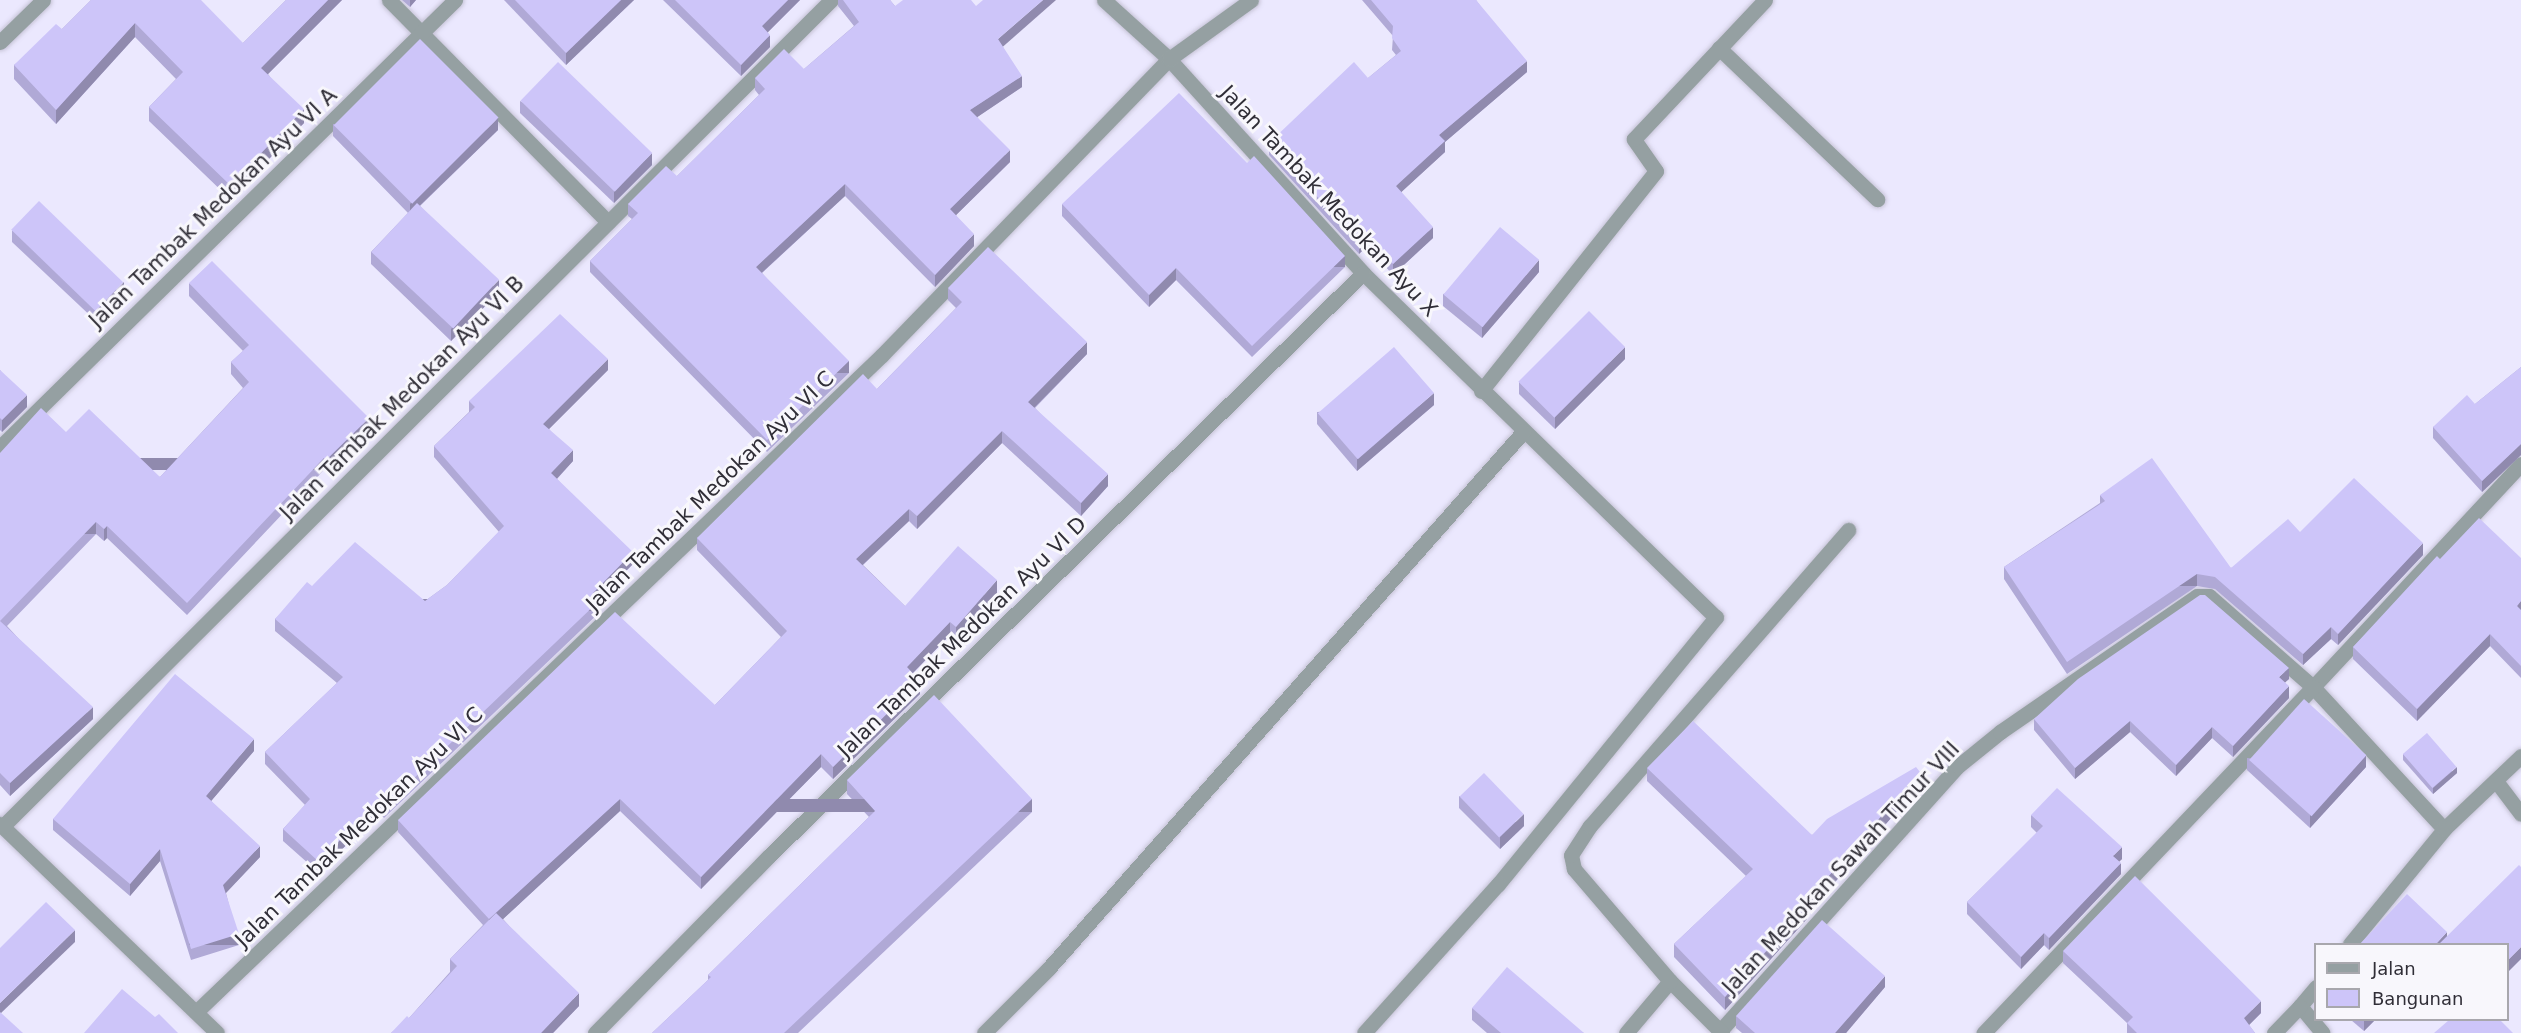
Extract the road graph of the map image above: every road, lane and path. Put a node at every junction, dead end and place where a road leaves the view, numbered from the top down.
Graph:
1 (43, 0) edge
2 (389, 0) edge
3 (455, 0) edge
4 (831, 0) edge
5 (1104, 0) edge
6 (1251, 0) edge
7 (1765, 0) edge
8 (422, 33) junction
9 (0, 42) edge
10 (1719, 48) junction
11 (1169, 59) junction
12 (1877, 199) dead end
13 (608, 222) junction
14 (1363, 273) junction
15 (1481, 391) junction
16 (1523, 432) junction
17 (0, 447) edge
18 (2521, 464) edge
19 (1848, 530) dead end
20 (2313, 687) junction
21 (2521, 756) edge
22 (2496, 781) junction
23 (2521, 814) edge
24 (1, 825) edge
25 (2444, 829) junction
26 (2352, 943) edge
27 (1670, 981) junction
28 (2314, 989) edge
29 (2300, 1006) junction
30 (196, 1012) junction
31 (1721, 1032) edge
32 (217, 1033) edge
33 (595, 1033) edge
34 (984, 1033) edge
35 (1364, 1033) edge
36 (1626, 1033) edge
37 (1983, 1033) edge
38 (2274, 1033) edge
39 (2323, 1033) edge

1 - 9 street
2 - 8 street
3 - 8 street, Jalan Tambak Medokan Ayu VI A
4 - 13 street, Jalan Tambak Medokan Ayu VI B
5 - 11 street, Jalan Tambak Medokan Ayu X
6 - 11 street, Jalan Tambak Medokan Ayu VI C
7 - 10 street
8 - 13 street
8 - 17 street, Jalan Tambak Medokan Ayu VI A
10 - 12 street
10 - 15 street
11 - 14 street, Jalan Tambak Medokan Ayu X
11 - 30 street, Jalan Tambak Medokan Ayu VI C
13 - 24 street, Jalan Tambak Medokan Ayu VI B
14 - 15 street, Jalan Tambak Medokan Ayu X
14 - 33 street, Jalan Tambak Medokan Ayu VI D
15 - 16 street, Jalan Tambak Medokan Ayu X
16 - 34 street
16 - 35 street, Jalan Tambak Medokan Ayu X
18 - 20 street
19 - 27 street, Jalan Medokan Sawah Timur VIII
20 - 25 street, Jalan Medokan Sawah Timur VIII
20 - 31 street, Jalan Medokan Sawah Timur VIII
20 - 37 street
21 - 22 street
22 - 23 street
22 - 25 street
24 - 30 street
25 - 26 street
27 - 31 street, Jalan Medokan Sawah Timur VIII
27 - 36 street
28 - 29 street
29 - 38 street
29 - 39 street
30 - 32 street

